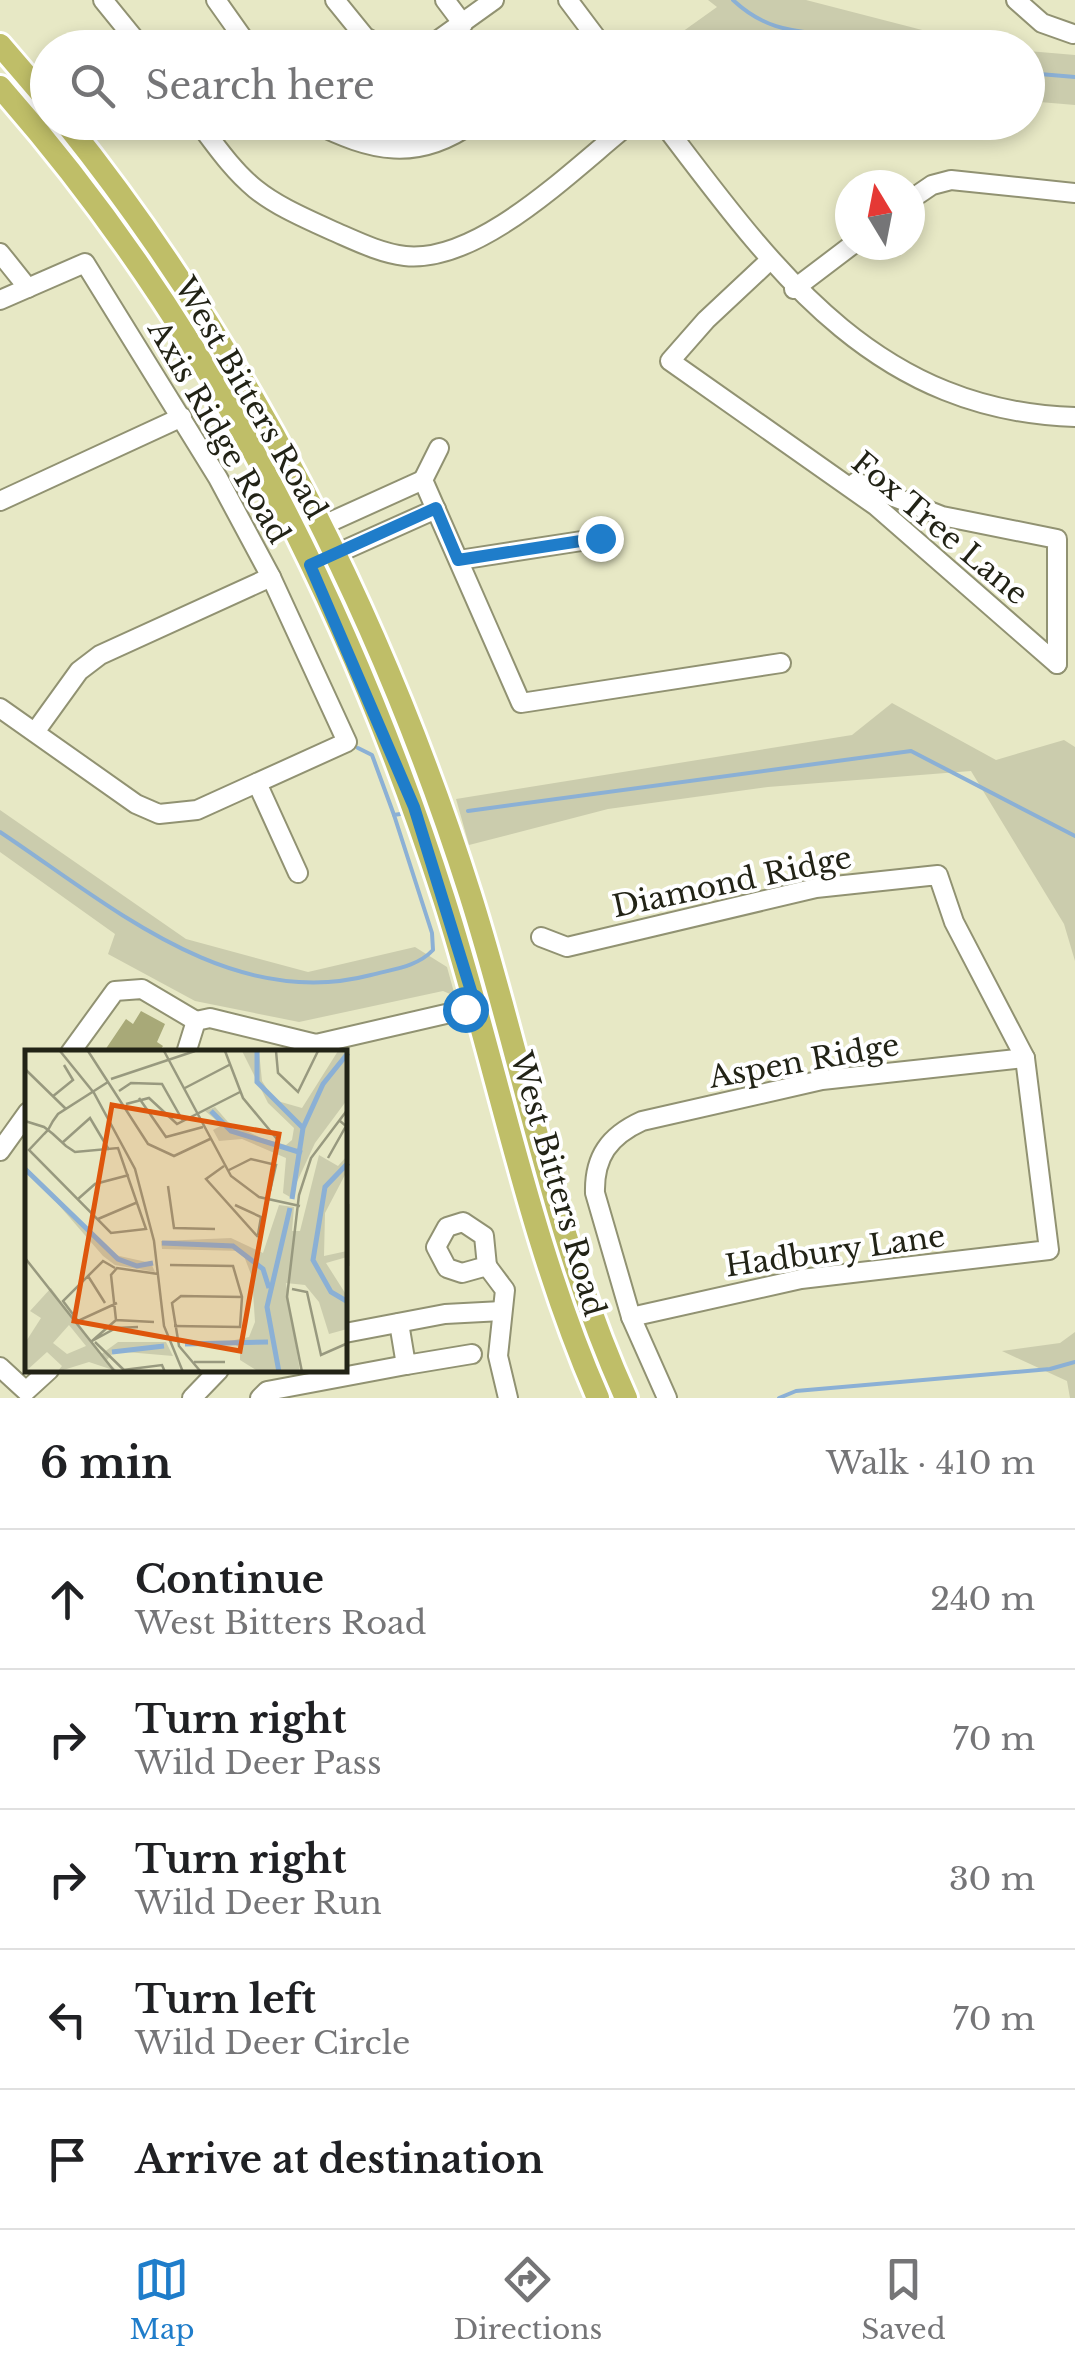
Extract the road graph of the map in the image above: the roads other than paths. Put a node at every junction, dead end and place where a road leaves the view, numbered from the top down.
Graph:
1 (103, 0) edge
2 (216, 0) edge
3 (335, 0) edge
4 (445, 0) edge
5 (494, 0) edge
6 (568, 0) edge
7 (1016, 0) edge
8 (463, 24) junction
9 (127, 30) edge
10 (237, 30) edge
11 (360, 30) edge
12 (454, 30) edge
13 (591, 30) edge
14 (1072, 34) dead end
15 (0, 45) edge
16 (30, 80) edge
17 (0, 87) edge
18 (30, 124) edge
19 (43, 140) edge
20 (78, 140) edge
21 (212, 140) edge
22 (368, 140) edge
23 (443, 140) edge
24 (609, 140) edge
25 (676, 140) edge
26 (925, 190) edge
27 (1075, 194) edge
28 (0, 253) edge
29 (835, 258) edge
30 (769, 261) junction
31 (28, 288) junction
32 (794, 289) junction
33 (0, 300) edge
34 (1075, 416) edge
35 (182, 417) junction
36 (439, 448) dead end
37 (823, 466) junction
38 (423, 480) junction
39 (0, 501) edge
40 (377, 503) junction
41 (436, 508) junction
42 (321, 526) junction
43 (390, 530) junction
44 (297, 536) junction
45 (600, 538) dead end
46 (336, 554) junction
47 (458, 560) junction
48 (310, 565) junction
49 (270, 578) junction
50 (782, 663) dead end
51 (0, 708) edge
52 (34, 732) junction
53 (257, 783) junction
54 (298, 873) dead end
55 (470, 894) junction
56 (444, 901) junction
57 (542, 938) dead end
58 (476, 1007) junction
59 (196, 1021) junction
60 (72, 1050) edge
61 (187, 1050) edge
62 (1025, 1058) junction
63 (25, 1116) edge
64 (0, 1150) edge
65 (487, 1266) dead end
66 (502, 1311) junction
67 (630, 1317) junction
68 (399, 1322) junction
69 (348, 1332) edge
70 (472, 1354) dead end
71 (406, 1365) junction
72 (0, 1367) edge
73 (47, 1373) edge
74 (216, 1373) edge
75 (192, 1398) edge
76 (260, 1398) edge
77 (508, 1398) edge
78 (598, 1398) edge
79 (626, 1398) edge
80 (667, 1398) edge

1 - 9 street
2 - 10 street
3 - 11 street
4 - 8 street
5 - 8 street
6 - 13 street
7 - 14 street
8 - 12 street
15 - 16 main road
17 - 18 main road, West Bitters Road
19 - 44 main road, West Bitters Road
20 - 42 main road, West Bitters Road
21 - 24 street
22 - 23 street
25 - 30 street
26 - 27 street
28 - 31 street
29 - 32 street
30 - 32 street
30 - 37 street, Fox Tree Lane
31 - 33 street
31 - 35 street, Axis Ridge Road
32 - 34 street
35 - 39 street
35 - 49 street, Axis Ridge Road
36 - 38 street
37 - 37 street, Fox Tree Lane
38 - 40 street
38 - 41 street
40 - 42 street
40 - 43 street
41 - 43 street
41 - 47 street
42 - 44 street
42 - 46 main road, West Bitters Road
43 - 46 street
44 - 48 main road, West Bitters Road
45 - 47 street
46 - 48 street
46 - 55 main road, West Bitters Road
47 - 50 street
48 - 56 main road, West Bitters Road
49 - 52 street
49 - 53 street, Axis Ridge Road
51 - 52 street
52 - 53 street
53 - 54 street
55 - 56 main road
55 - 79 main road, West Bitters Road
56 - 58 main road, West Bitters Road
57 - 62 street, Diamond Ridge
58 - 59 street
58 - 78 main road, West Bitters Road
59 - 60 street
59 - 61 street
62 - 67 street, Aspen Ridge
62 - 67 street, Hadbury Lane
63 - 64 street
65 - 66 street
66 - 68 street
66 - 77 street
67 - 80 street
68 - 69 street
68 - 71 street
70 - 71 street
71 - 76 street
72 - 73 street
74 - 75 street

